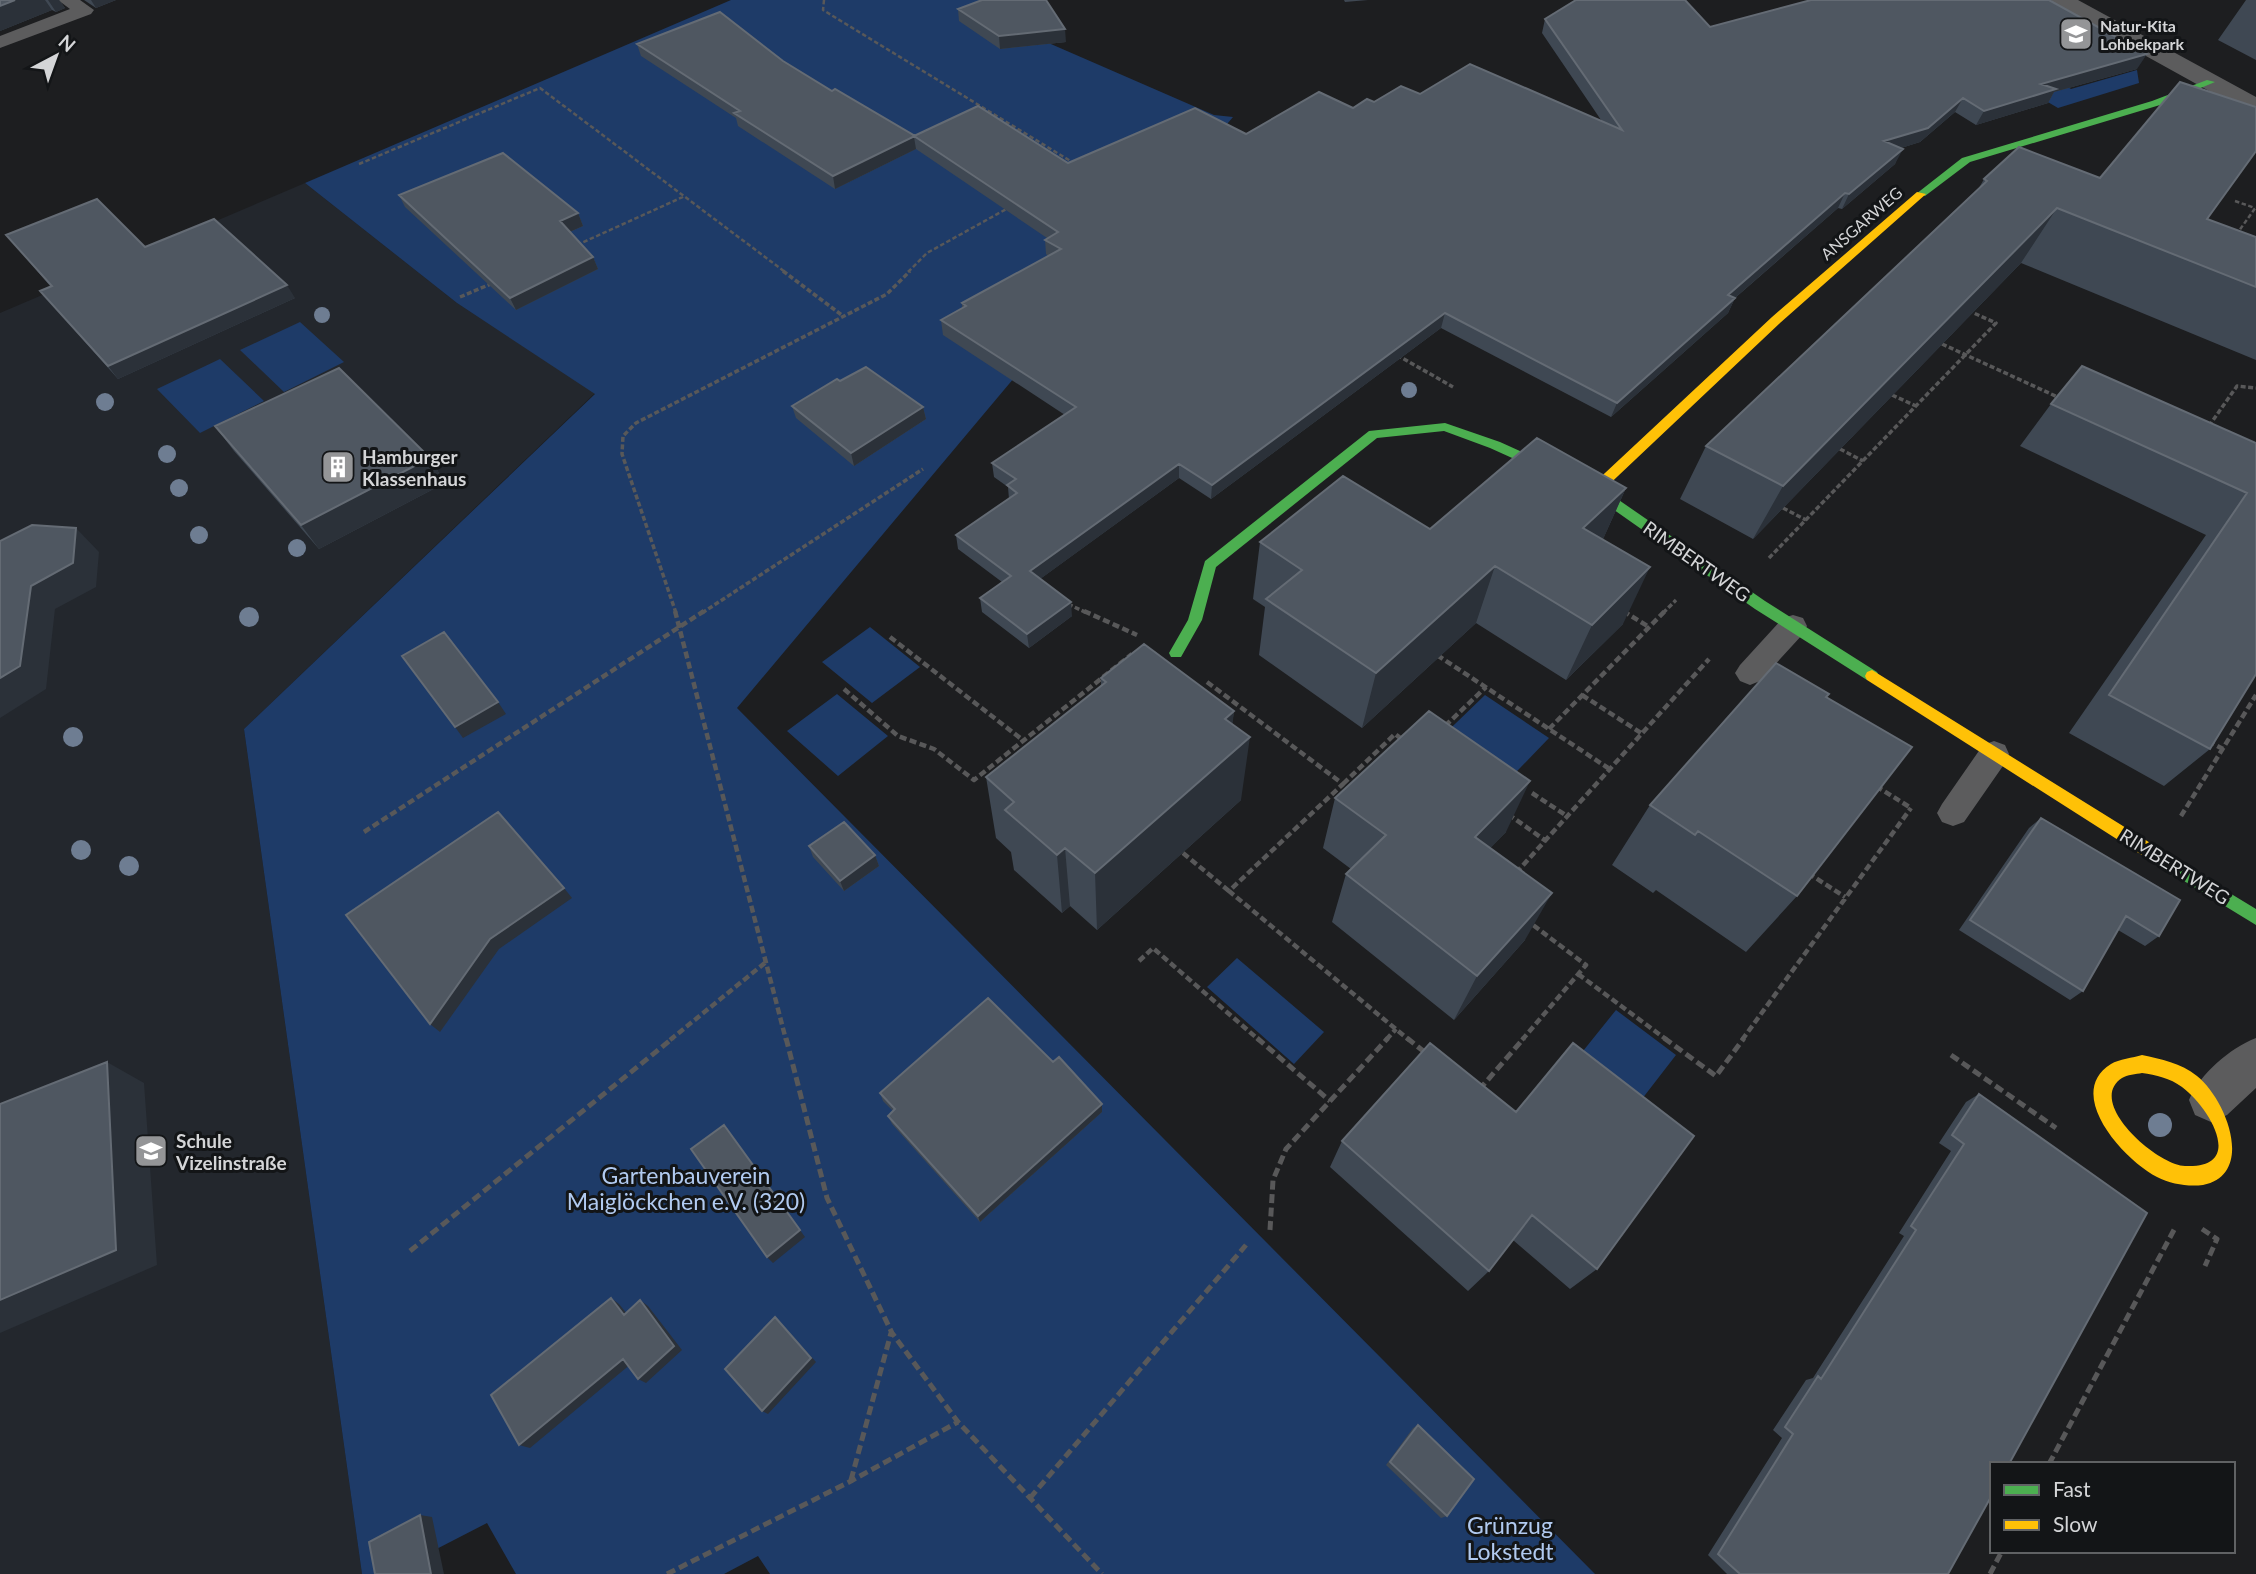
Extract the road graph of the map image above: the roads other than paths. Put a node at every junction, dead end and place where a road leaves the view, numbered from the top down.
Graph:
1 (67, 0) edge
2 (2062, 0) edge
3 (0, 42) edge
4 (2210, 82) junction
5 (2256, 107) edge
6 (1595, 491) junction
7 (1793, 626) junction
8 (1176, 653) road end
9 (1750, 673) dead end
10 (1994, 754) junction
11 (1953, 813) dead end
12 (2256, 918) edge
13 (2256, 1059) edge
14 (2211, 1100) junction

1 - 3 lane
2 - 4 street
4 - 5 street
4 - 6 street, ANSGARWEG
6 - 7 street, RIMBERTWEG
6 - 8 street, RIMBERTWEG
7 - 9 lane
7 - 10 street, RIMBERTWEG
10 - 11 lane
10 - 12 street, RIMBERTWEG
13 - 14 street
14 - 14 street

